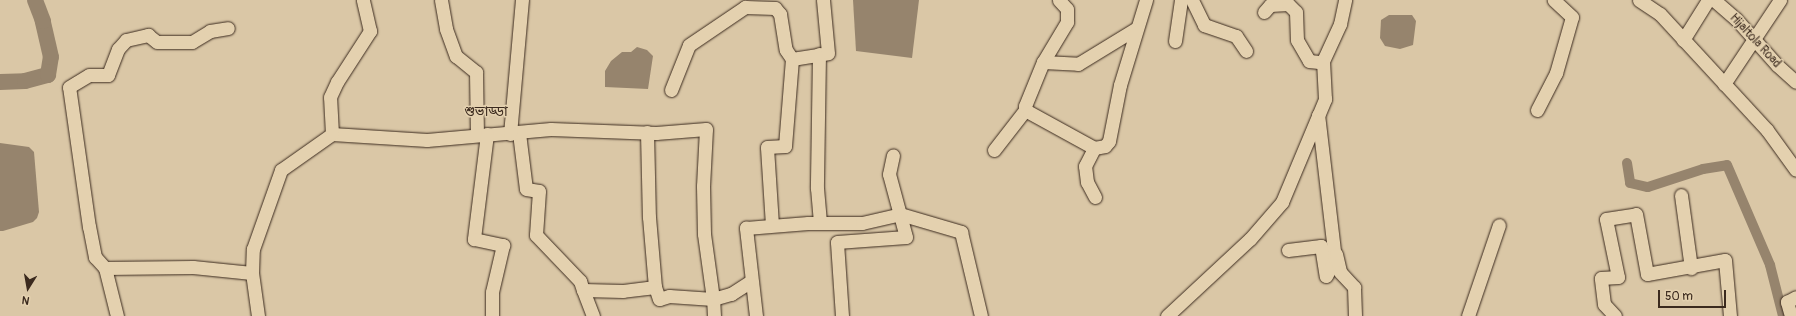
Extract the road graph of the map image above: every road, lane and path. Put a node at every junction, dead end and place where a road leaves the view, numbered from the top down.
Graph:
1 (363, 0) edge
2 (441, 0) edge
3 (522, 0) edge
4 (823, 0) edge
5 (1058, 0) edge
6 (1146, 0) edge
7 (1182, 0) edge
8 (1192, 0) edge
9 (1345, 0) edge
10 (1554, 0) edge
11 (1639, 0) edge
12 (1708, 0) edge
13 (1714, 0) edge
14 (1780, 0) edge
15 (1264, 12) dead end
16 (228, 28) dead end
17 (1137, 28) junction
18 (1754, 39) junction
19 (1683, 40) junction
20 (1175, 41) dead end
21 (1246, 52) dead end
22 (819, 54) junction
23 (792, 59) junction
24 (1322, 61) junction
25 (1043, 62) junction
26 (1796, 82) edge
27 (1724, 84) junction
28 (671, 90) dead end
29 (1025, 110) junction
30 (1537, 110) dead end
31 (1318, 114) junction
32 (647, 132) junction
33 (515, 133) junction
34 (332, 134) junction
35 (482, 135) junction
36 (1094, 148) junction
37 (994, 150) dead end
38 (892, 155) dead end
39 (1796, 170) edge
40 (1681, 195) dead end
41 (1095, 197) dead end
42 (900, 214) junction
43 (820, 223) junction
44 (772, 225) junction
45 (1499, 225) dead end
46 (1338, 244) dead end
47 (1288, 250) dead end
48 (1335, 259) junction
49 (105, 268) junction
50 (1691, 268) junction
51 (252, 272) junction
52 (751, 281) junction
53 (655, 287) junction
54 (583, 290) junction
55 (1796, 297) edge
56 (713, 299) junction
57 (117, 316) edge
58 (258, 316) edge
59 (492, 316) edge
60 (593, 316) edge
61 (714, 316) edge
62 (756, 316) edge
63 (842, 316) edge
64 (981, 316) edge
65 (1167, 316) edge
66 (1355, 316) edge
67 (1468, 316) edge
68 (1615, 316) edge
69 (1730, 316) edge
70 (1790, 316) edge

1 - 34 street
2 - 35 street
3 - 33 street
4 - 22 street
5 - 25 street
6 - 17 street
7 - 20 street
8 - 21 street
9 - 24 street
10 - 30 street
11 - 19 street
12 - 19 street
13 - 18 street, Hijaltola Road
14 - 18 street
15 - 24 street
16 - 49 street
17 - 25 street
17 - 36 street
18 - 26 street, Hijaltola Road
18 - 27 street
19 - 27 street
22 - 23 street
22 - 43 street
23 - 28 street
23 - 44 street
24 - 31 street
25 - 29 street
27 - 39 street
29 - 36 street
29 - 37 street
31 - 48 street
31 - 65 street
32 - 33 street
32 - 53 street
32 - 56 street
33 - 35 street
33 - 54 street
34 - 35 street
34 - 51 street
35 - 59 street
36 - 41 street
38 - 42 street
40 - 50 street
42 - 43 street
42 - 63 street
42 - 64 street
43 - 44 street
44 - 52 street
45 - 67 street
46 - 48 street
47 - 48 street
48 - 66 street
49 - 51 street
49 - 57 street
50 - 68 street
50 - 69 street
51 - 58 street
52 - 56 street
52 - 62 street
53 - 54 street
53 - 56 street
54 - 60 street
55 - 70 street
56 - 61 street

